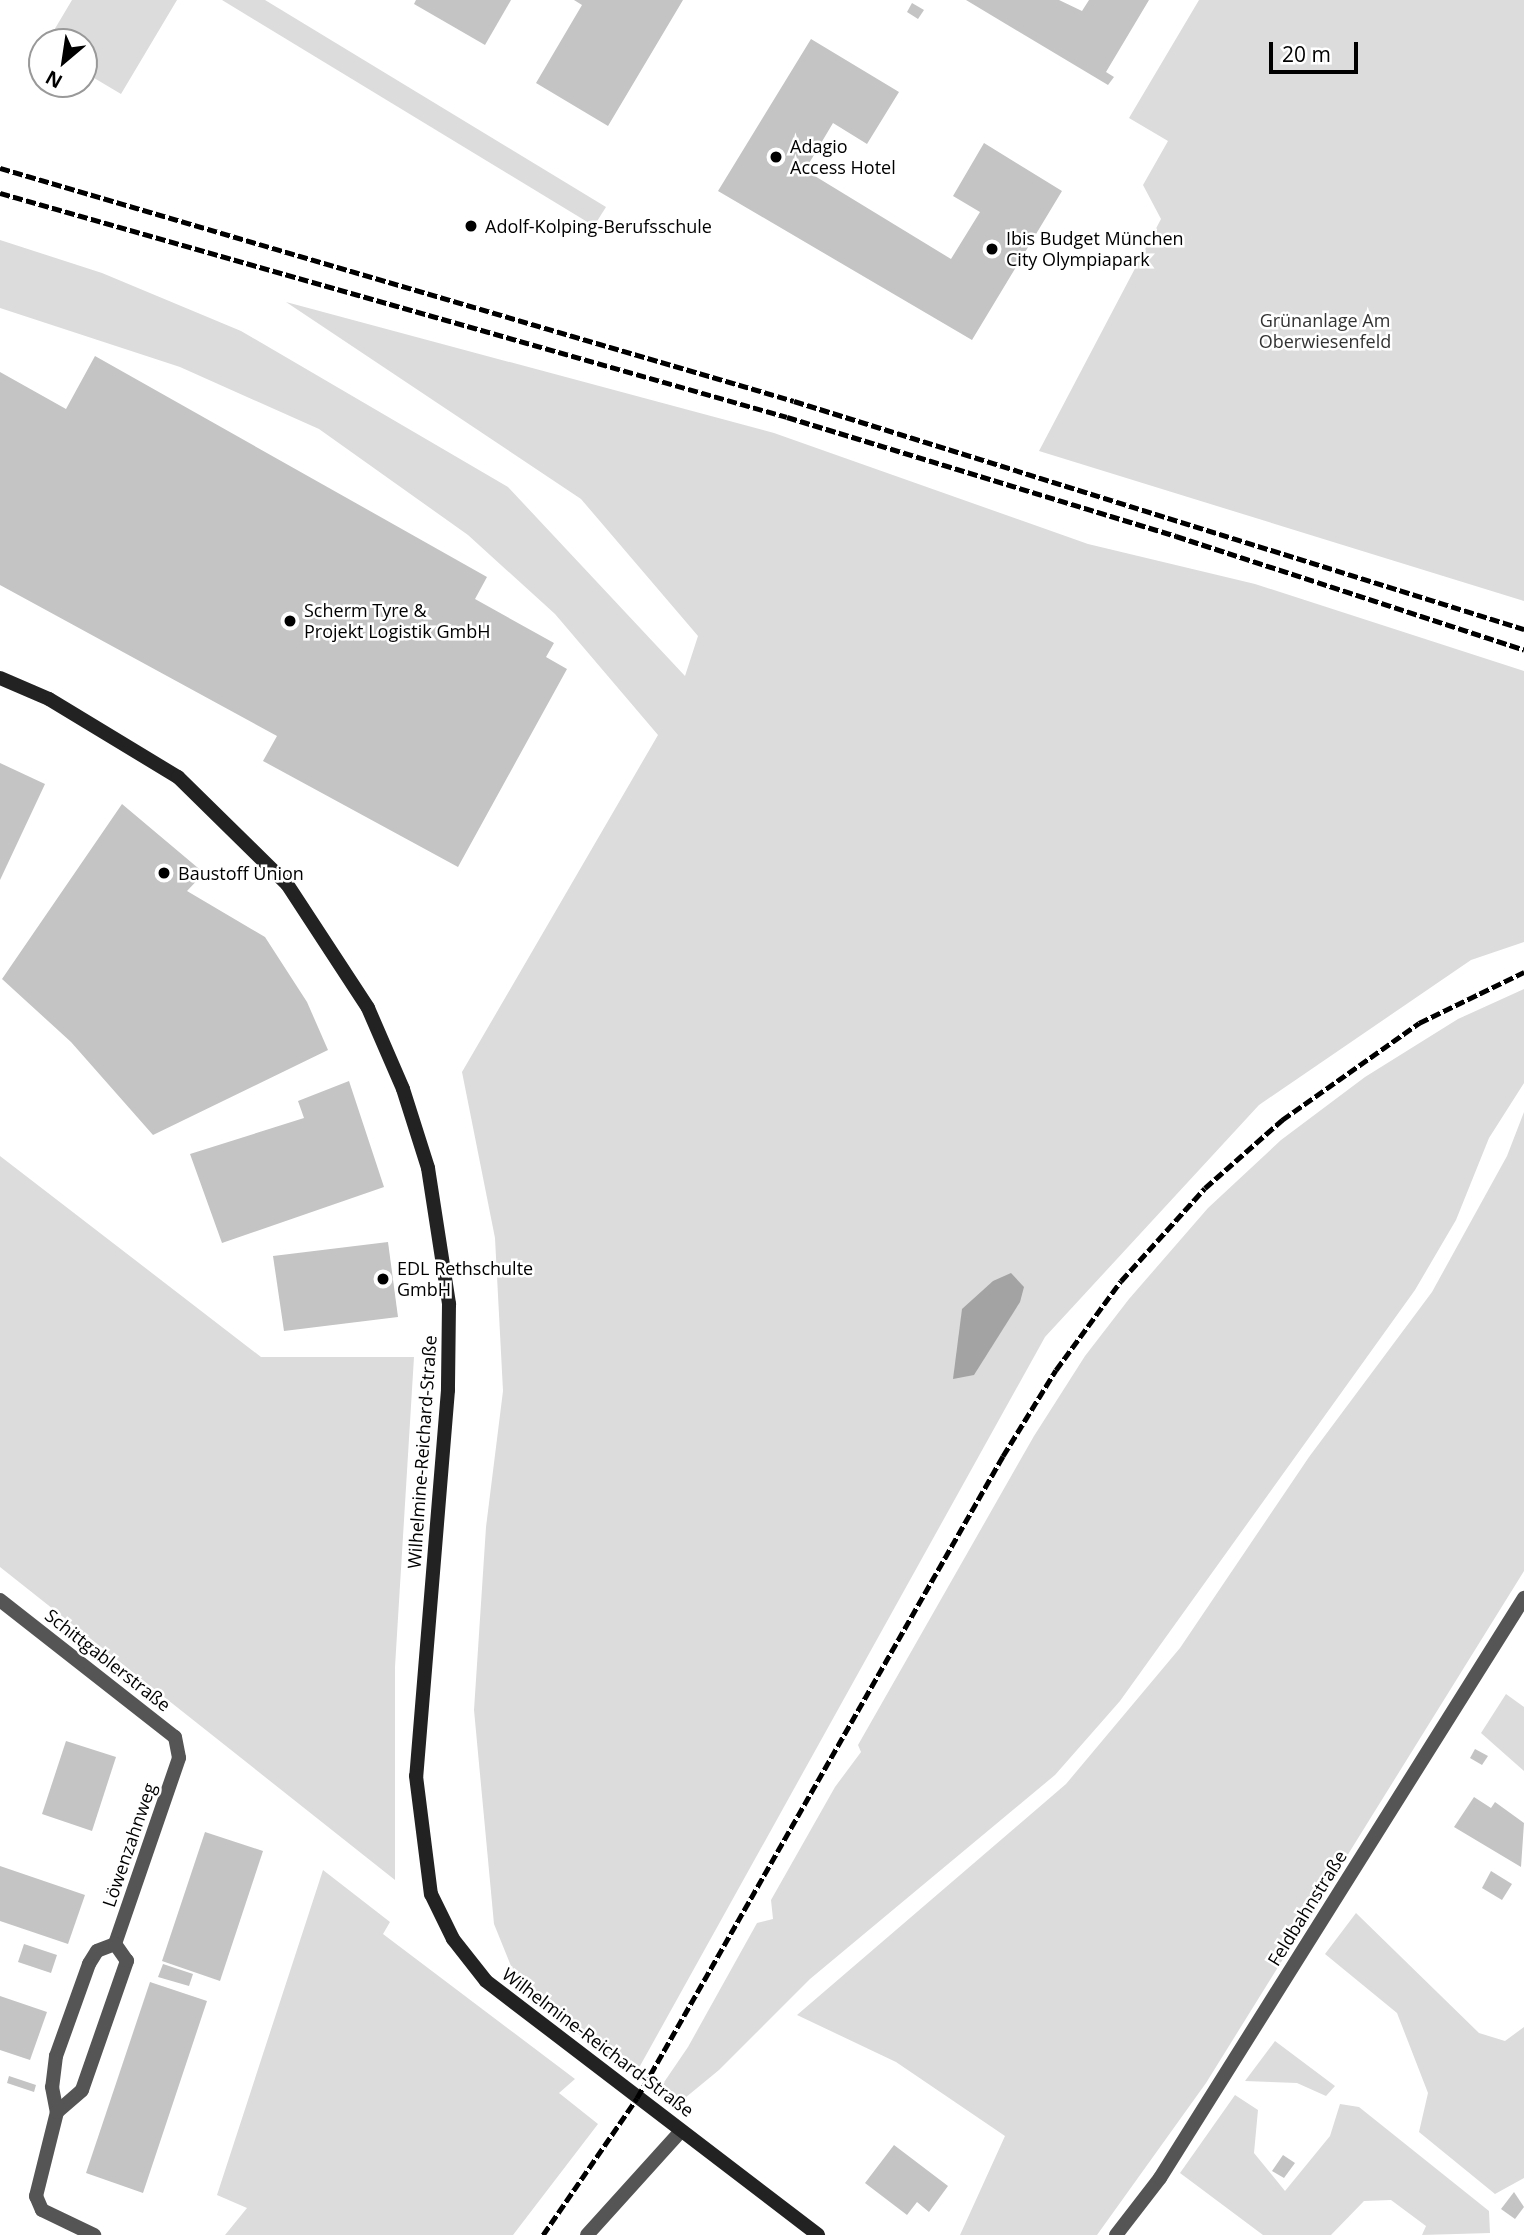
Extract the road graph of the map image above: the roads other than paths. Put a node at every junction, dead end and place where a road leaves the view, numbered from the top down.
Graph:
1 (0, 678) edge
2 (1524, 1598) edge
3 (0, 1600) edge
4 (179, 1758) joint
5 (116, 1944) junction
6 (57, 2112) junction
7 (681, 2131) junction
8 (94, 2235) edge
9 (587, 2235) edge
10 (818, 2235) edge
11 (1116, 2235) edge

1 - 7 street, Wilhelmine-Reichard-Straße
2 - 11 street, Feldbahnstraße
3 - 4 street, Schittgablerstraße
4 - 5 street, Löwenzahnweg
5 - 6 street
5 - 6 street
6 - 8 street
7 - 9 street
7 - 10 street, Wilhelmine-Reichard-Straße

